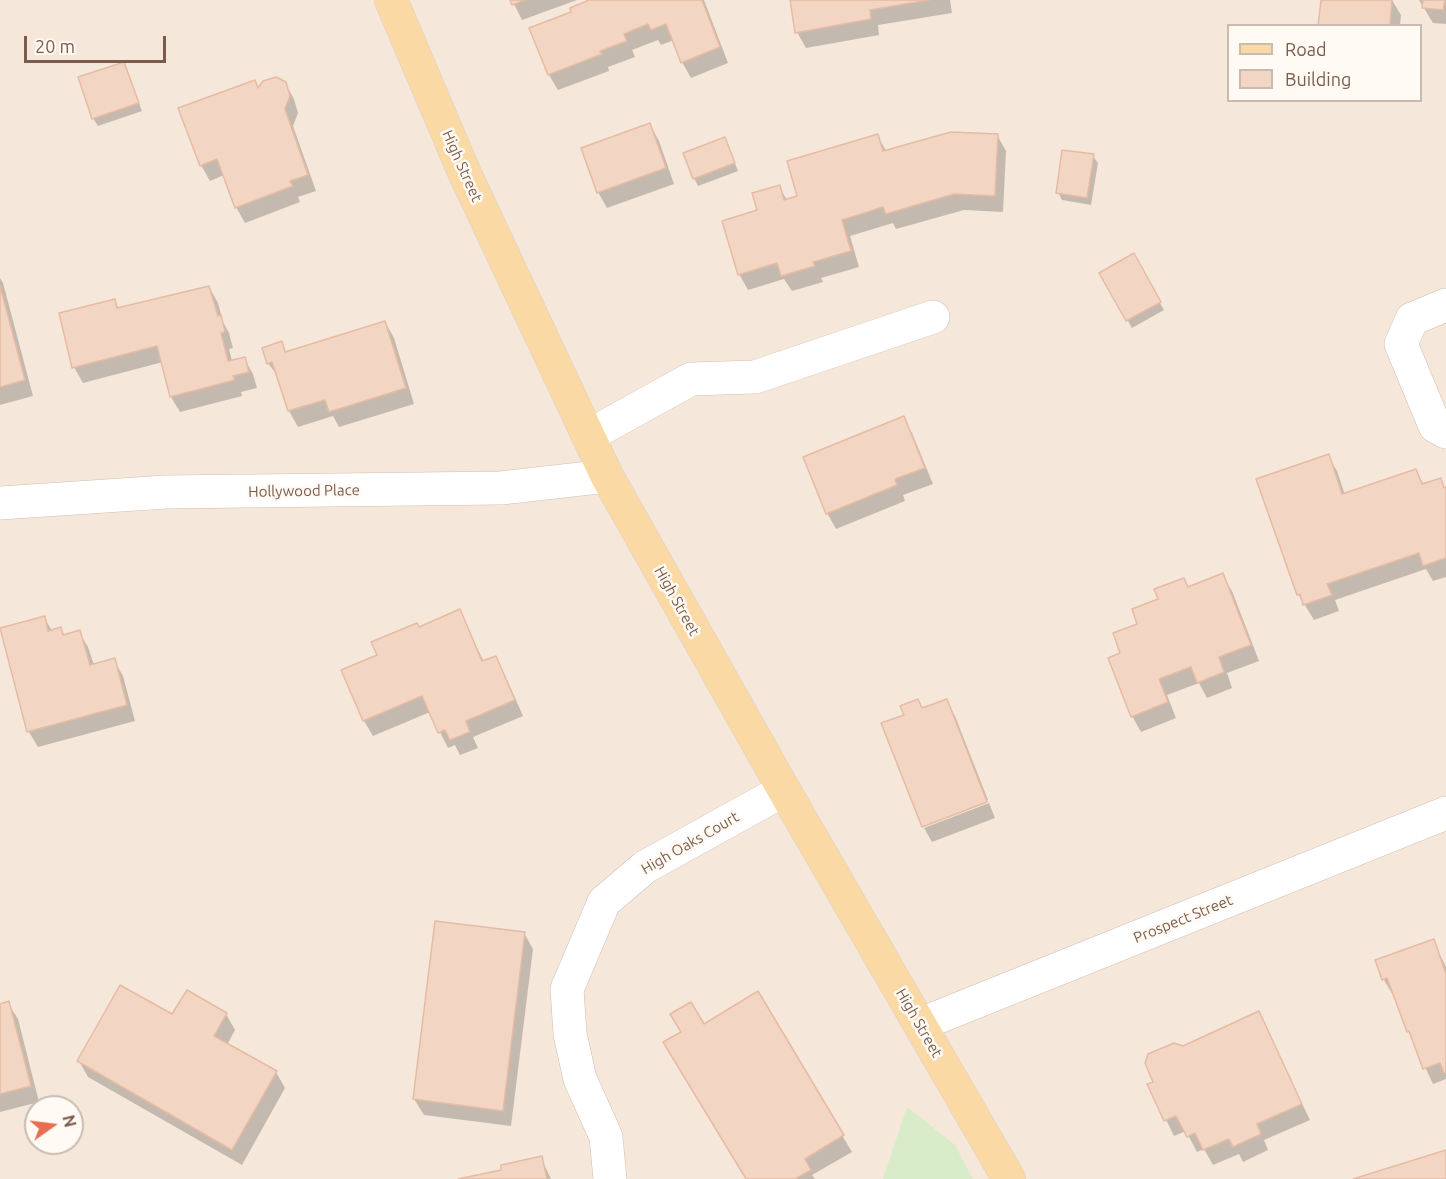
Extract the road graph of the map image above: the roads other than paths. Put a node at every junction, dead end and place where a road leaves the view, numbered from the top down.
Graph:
1 (391, 0) edge
2 (1446, 305) edge
3 (933, 317) dead end
4 (1446, 432) edge
5 (588, 436) junction
6 (607, 476) junction
7 (0, 503) edge
8 (784, 790) junction
9 (1446, 813) edge
10 (921, 1024) junction
11 (610, 1179) edge
12 (1009, 1179) edge

1 - 5 main road, High Street
2 - 4 street
3 - 5 street
5 - 6 main road, High Street
6 - 7 street, Hollywood Place
6 - 8 main road, High Street
8 - 10 main road, High Street
8 - 11 street, High Oaks Court
9 - 10 street, Prospect Street
10 - 12 main road, High Street

